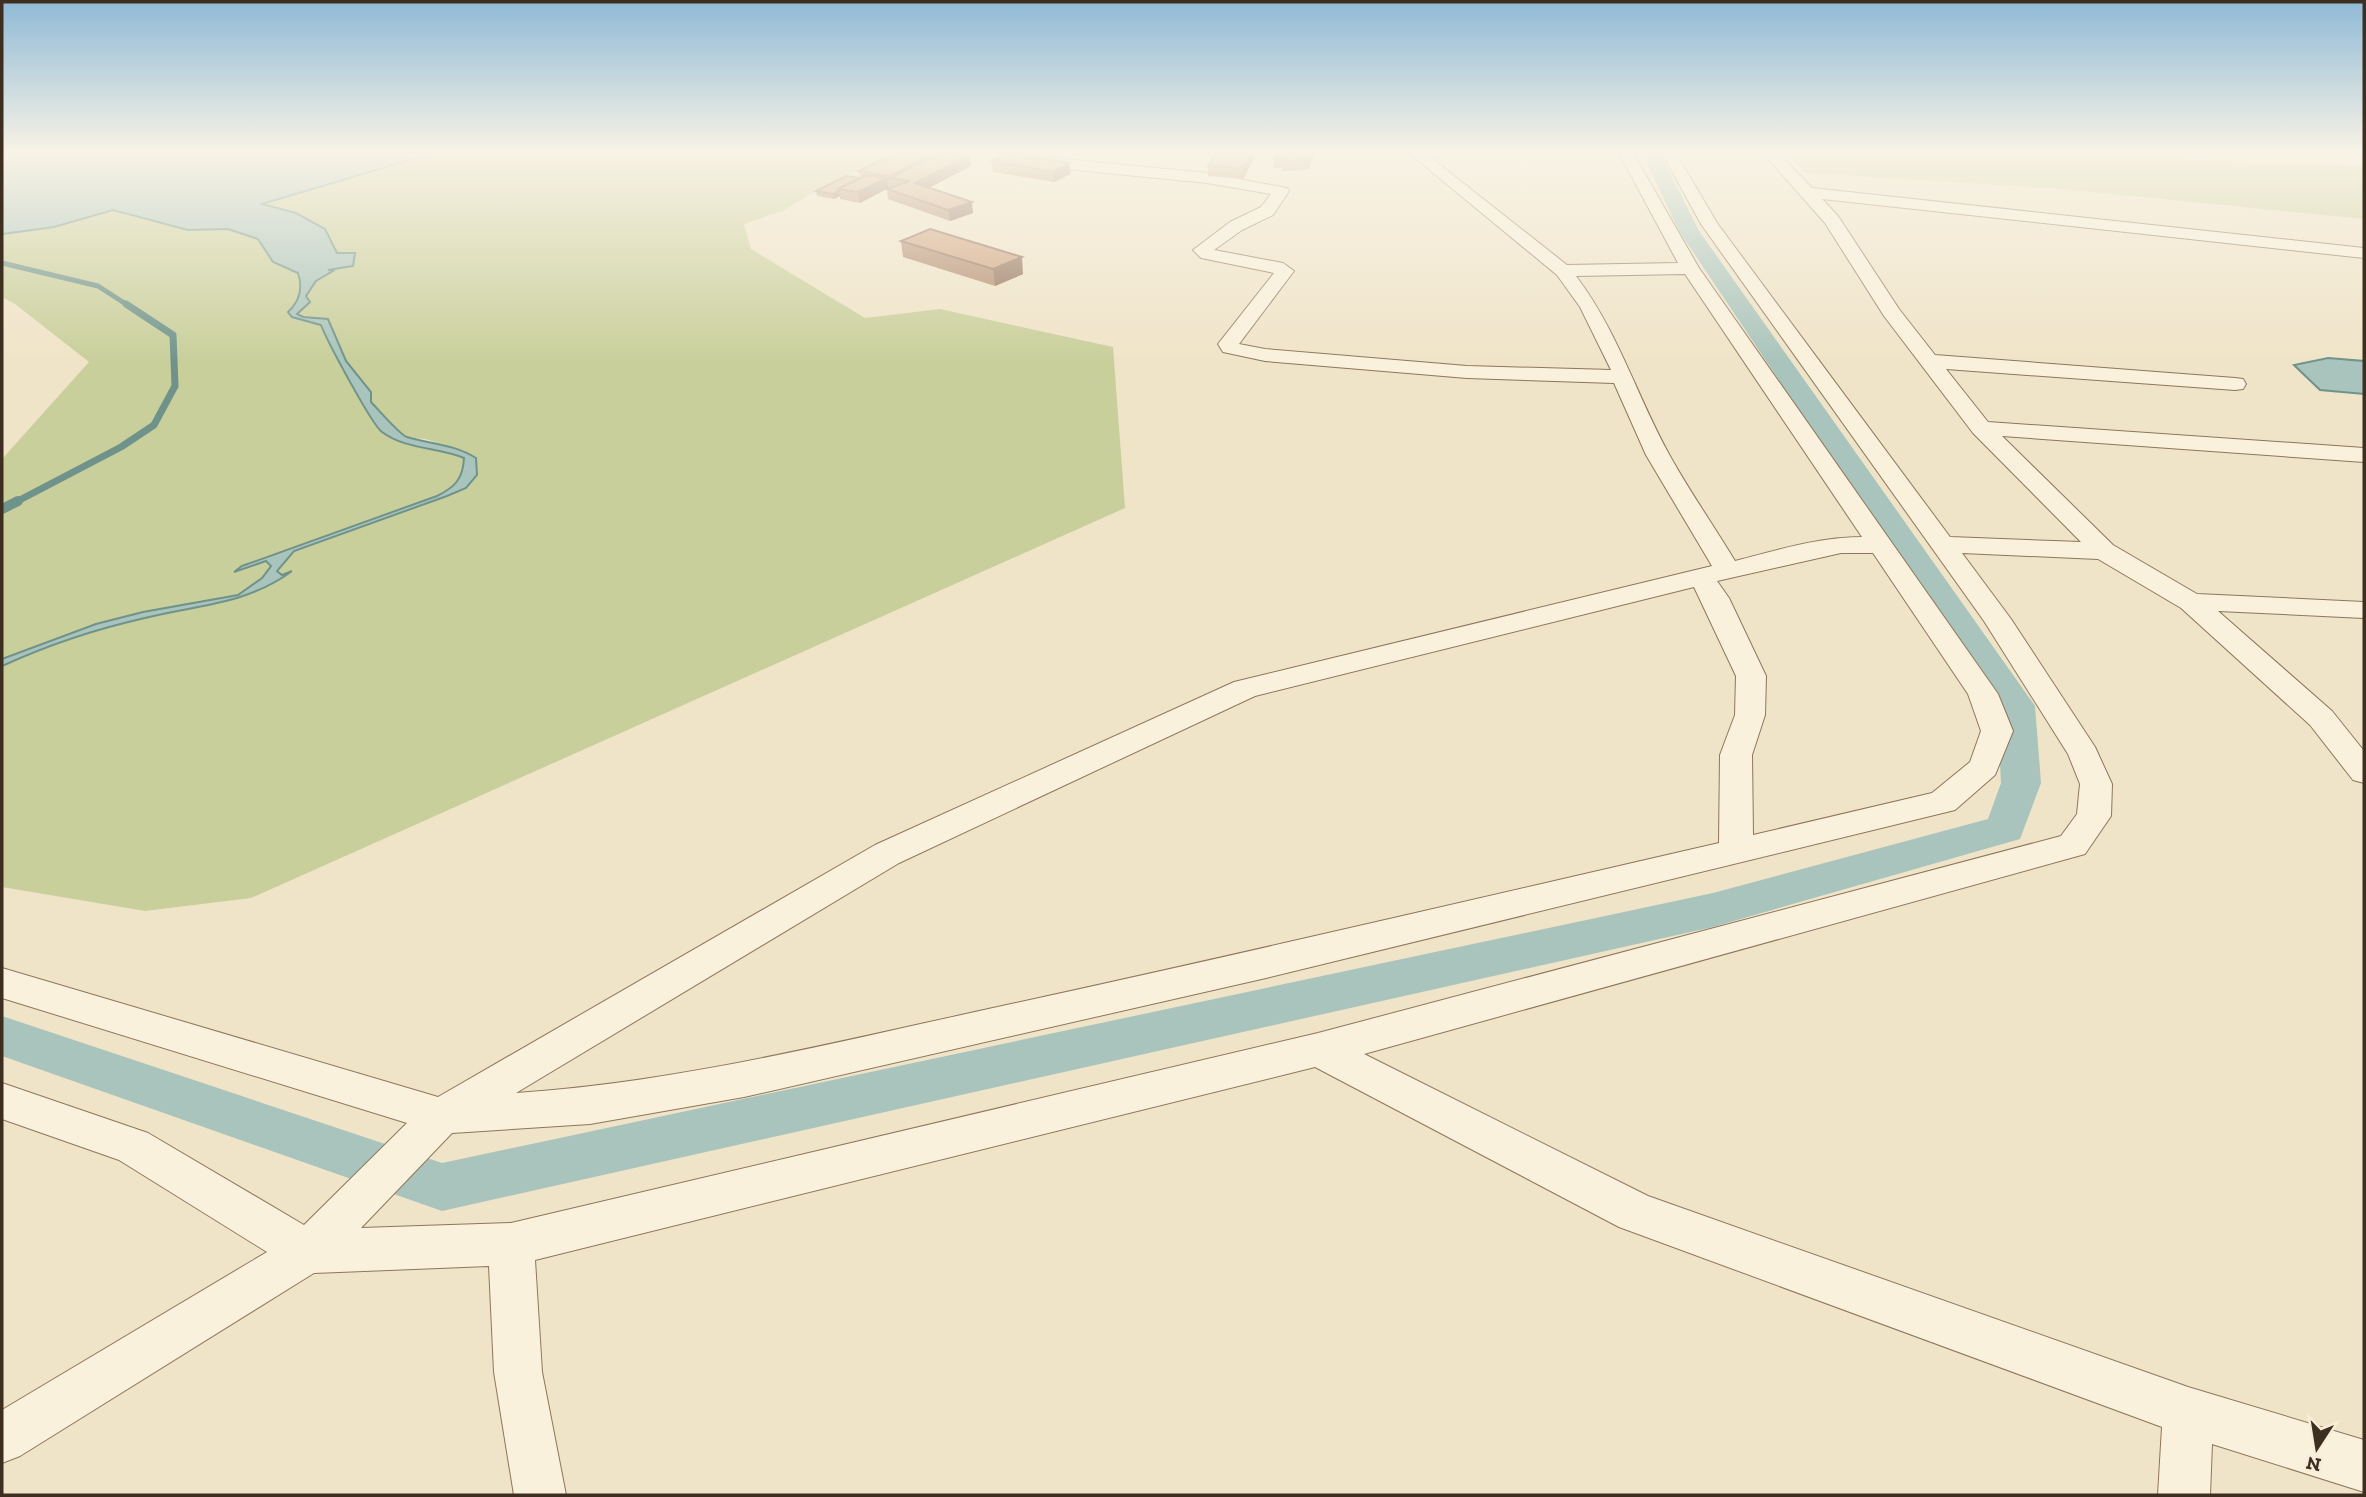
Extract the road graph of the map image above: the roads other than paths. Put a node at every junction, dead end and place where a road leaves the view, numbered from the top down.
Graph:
1 (1242, 223) edge
2 (1503, 223) edge
3 (1665, 223) edge
4 (1708, 223) edge
5 (1834, 223) edge
6 (2085, 223) edge
7 (2364, 253) edge
8 (1690, 268) junction
9 (1563, 271) junction
10 (1928, 361) junction
11 (1622, 377) junction
12 (2235, 384) dead end
13 (1981, 428) junction
14 (2364, 455) edge
15 (1942, 544) junction
16 (1880, 545) junction
17 (2104, 551) junction
18 (1714, 573) junction
19 (2191, 602) junction
20 (2364, 610) edge
21 (2364, 772) edge
22 (1736, 852) junction
23 (2, 983) edge
24 (1318, 1050) junction
25 (2, 1101) edge
26 (442, 1116) junction
27 (511, 1244) junction
28 (308, 1252) junction
29 (2188, 1412) junction
30 (2, 1438) edge
31 (2364, 1466) edge
32 (540, 1495) edge
33 (2184, 1495) edge

1 - 11 street
2 - 9 street
3 - 8 street
4 - 15 street
5 - 10 street
6 - 7 street
8 - 9 street
8 - 16 street
9 - 11 street
10 - 12 street
10 - 13 street
11 - 18 street
13 - 14 street
13 - 17 street
15 - 17 street
15 - 24 street
16 - 18 street
16 - 22 street
17 - 19 street
18 - 22 street
18 - 26 street
19 - 20 street
19 - 21 street
22 - 26 street
23 - 26 street
24 - 27 street
24 - 29 street
25 - 28 street
26 - 28 street
27 - 28 street
27 - 32 street
28 - 30 street
29 - 31 street
29 - 33 street

